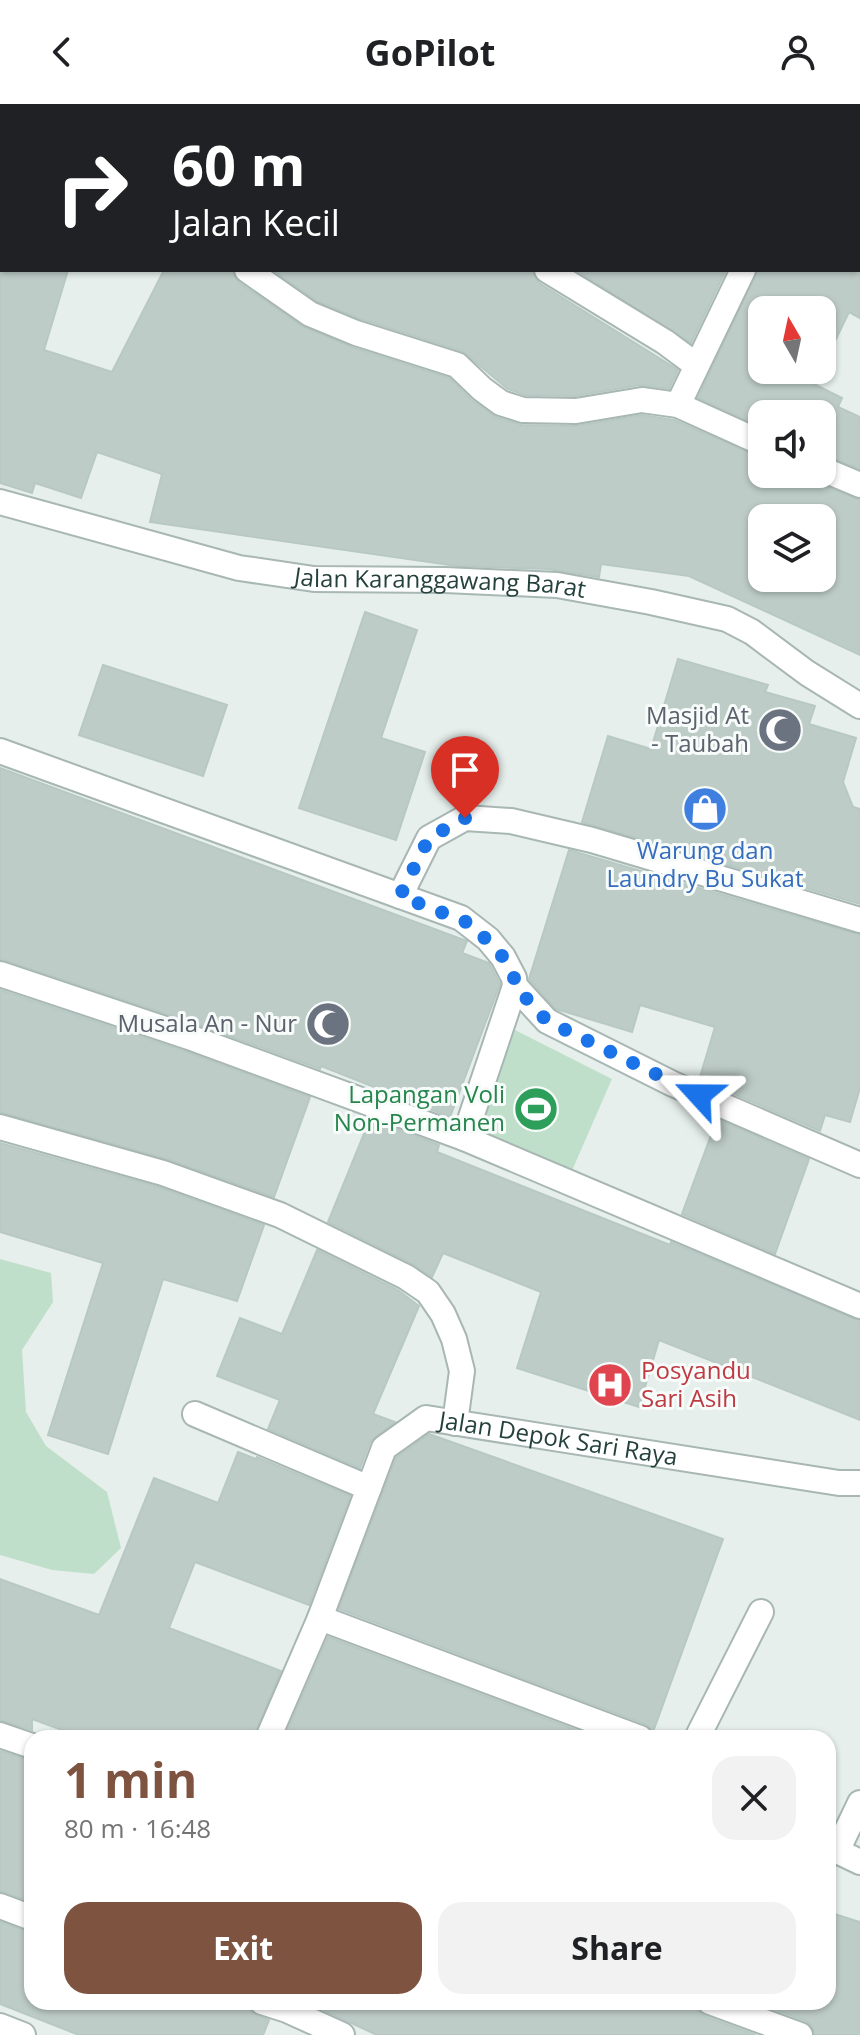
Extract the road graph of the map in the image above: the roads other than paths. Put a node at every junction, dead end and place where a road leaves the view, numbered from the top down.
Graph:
1 (250, 272) edge
2 (550, 272) edge
3 (742, 272) edge
4 (696, 365) junction
5 (678, 405) junction
6 (748, 437) edge
7 (836, 475) edge
8 (860, 485) edge
9 (0, 502) edge
10 (859, 701) edge
11 (0, 751) edge
12 (400, 896) junction
13 (860, 920) edge
14 (0, 974) edge
15 (515, 986) junction
16 (0, 1127) edge
17 (464, 1138) junction
18 (860, 1165) edge
19 (860, 1306) edge
20 (195, 1414) dead end
21 (455, 1423) junction
22 (860, 1483) edge
23 (369, 1488) junction
24 (761, 1612) dead end
25 (320, 1618) junction
26 (271, 1730) edge
27 (619, 1730) edge
28 (701, 1730) edge
29 (0, 1735) edge
30 (24, 1743) edge
31 (860, 1803) edge
32 (860, 1862) edge
33 (0, 1906) edge
34 (24, 1915) edge
35 (287, 2010) edge
36 (732, 2010) edge
37 (0, 2026) edge
38 (23, 2035) edge
39 (342, 2035) edge
40 (800, 2035) edge

1 - 5 street
2 - 4 street
3 - 4 street
4 - 5 street
5 - 6 street
7 - 8 street
9 - 10 street, Jalan Karanggawang Barat
11 - 12 street
12 - 13 street
12 - 15 street
14 - 17 street
15 - 17 street
15 - 18 street
16 - 21 street
17 - 19 street
20 - 23 street
21 - 22 street, Jalan Depok Sari Raya
21 - 23 street, Jalan Depok Sari Raya
23 - 25 street, Jalan Depok Sari Raya
24 - 28 street
25 - 26 street, Jalan Depok Sari Raya
25 - 27 street
29 - 30 street
31 - 32 street
33 - 34 street
35 - 39 street
36 - 40 street
37 - 38 street

